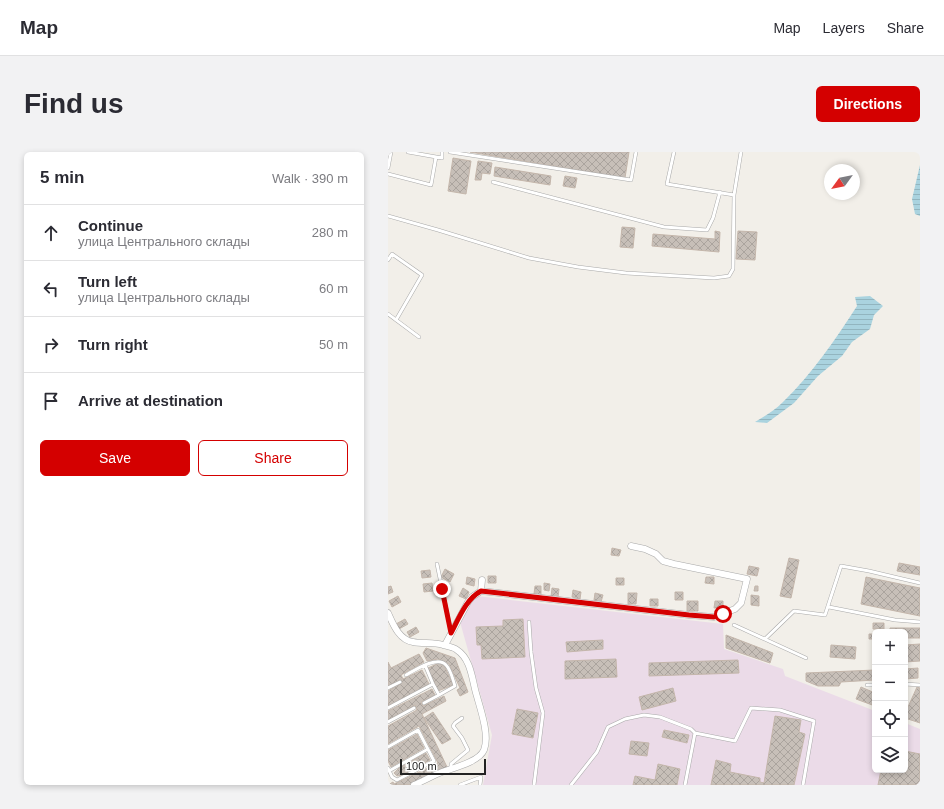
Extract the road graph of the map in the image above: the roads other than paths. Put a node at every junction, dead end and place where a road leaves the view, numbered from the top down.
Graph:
1 (391, 152) edge
2 (408, 152) edge
3 (442, 152) edge
4 (450, 152) edge
5 (636, 152) edge
6 (674, 152) edge
7 (741, 152) edge
8 (436, 157) junction
9 (388, 168) edge
10 (388, 174) edge
11 (493, 182) dead end
12 (720, 192) junction
13 (734, 195) junction
14 (388, 216) edge
15 (388, 260) edge
16 (388, 314) edge
17 (396, 320) junction
18 (419, 337) dead end
19 (631, 546) dead end
20 (437, 564) dead end
21 (482, 580) dead end
22 (920, 583) edge
23 (481, 591) junction
24 (829, 607) junction
25 (388, 613) edge
26 (529, 622) dead end
27 (920, 622) edge
28 (734, 625) dead end
29 (451, 633) junction
30 (765, 639) junction
31 (445, 645) junction
32 (806, 658) dead end
33 (424, 665) junction
34 (406, 675) dead end
35 (400, 682) dead end
36 (433, 684) junction
37 (908, 684) edge
38 (867, 685) dead end
39 (872, 685) edge
40 (920, 685) edge
41 (388, 688) edge
42 (439, 695) junction
43 (424, 703) dead end
44 (388, 708) edge
45 (414, 708) dead end
46 (462, 718) dead end
47 (388, 722) edge
48 (695, 733) junction
49 (388, 747) edge
50 (428, 749) junction
51 (389, 769) edge
52 (451, 769) junction
53 (392, 777) junction
54 (388, 780) edge
55 (414, 785) edge
56 (460, 785) edge
57 (480, 785) edge
58 (534, 785) edge
59 (571, 785) edge
60 (685, 785) edge
61 (803, 785) edge

1 - 9 lane
2 - 8 lane
3 - 8 lane
4 - 5 lane
6 - 12 lane
7 - 13 lane
8 - 10 lane
11 - 12 lane
12 - 13 lane
13 - 14 lane
15 - 17 lane
16 - 17 lane
17 - 18 lane
19 - 23 street
20 - 29 lane
21 - 23 street
22 - 24 lane
23 - 29 street
24 - 27 lane
24 - 30 lane
25 - 31 street
26 - 58 lane
28 - 30 lane
29 - 31 street
30 - 32 lane
31 - 52 street
33 - 34 lane
33 - 36 lane
33 - 42 lane
35 - 41 lane
36 - 42 lane
36 - 44 lane
37 - 40 lane
38 - 39 lane
42 - 43 lane
45 - 47 lane
46 - 52 lane
48 - 59 lane
48 - 60 lane
48 - 61 lane
49 - 50 lane
50 - 51 lane
50 - 53 lane
51 - 53 lane
52 - 55 street
53 - 54 lane
56 - 57 lane

